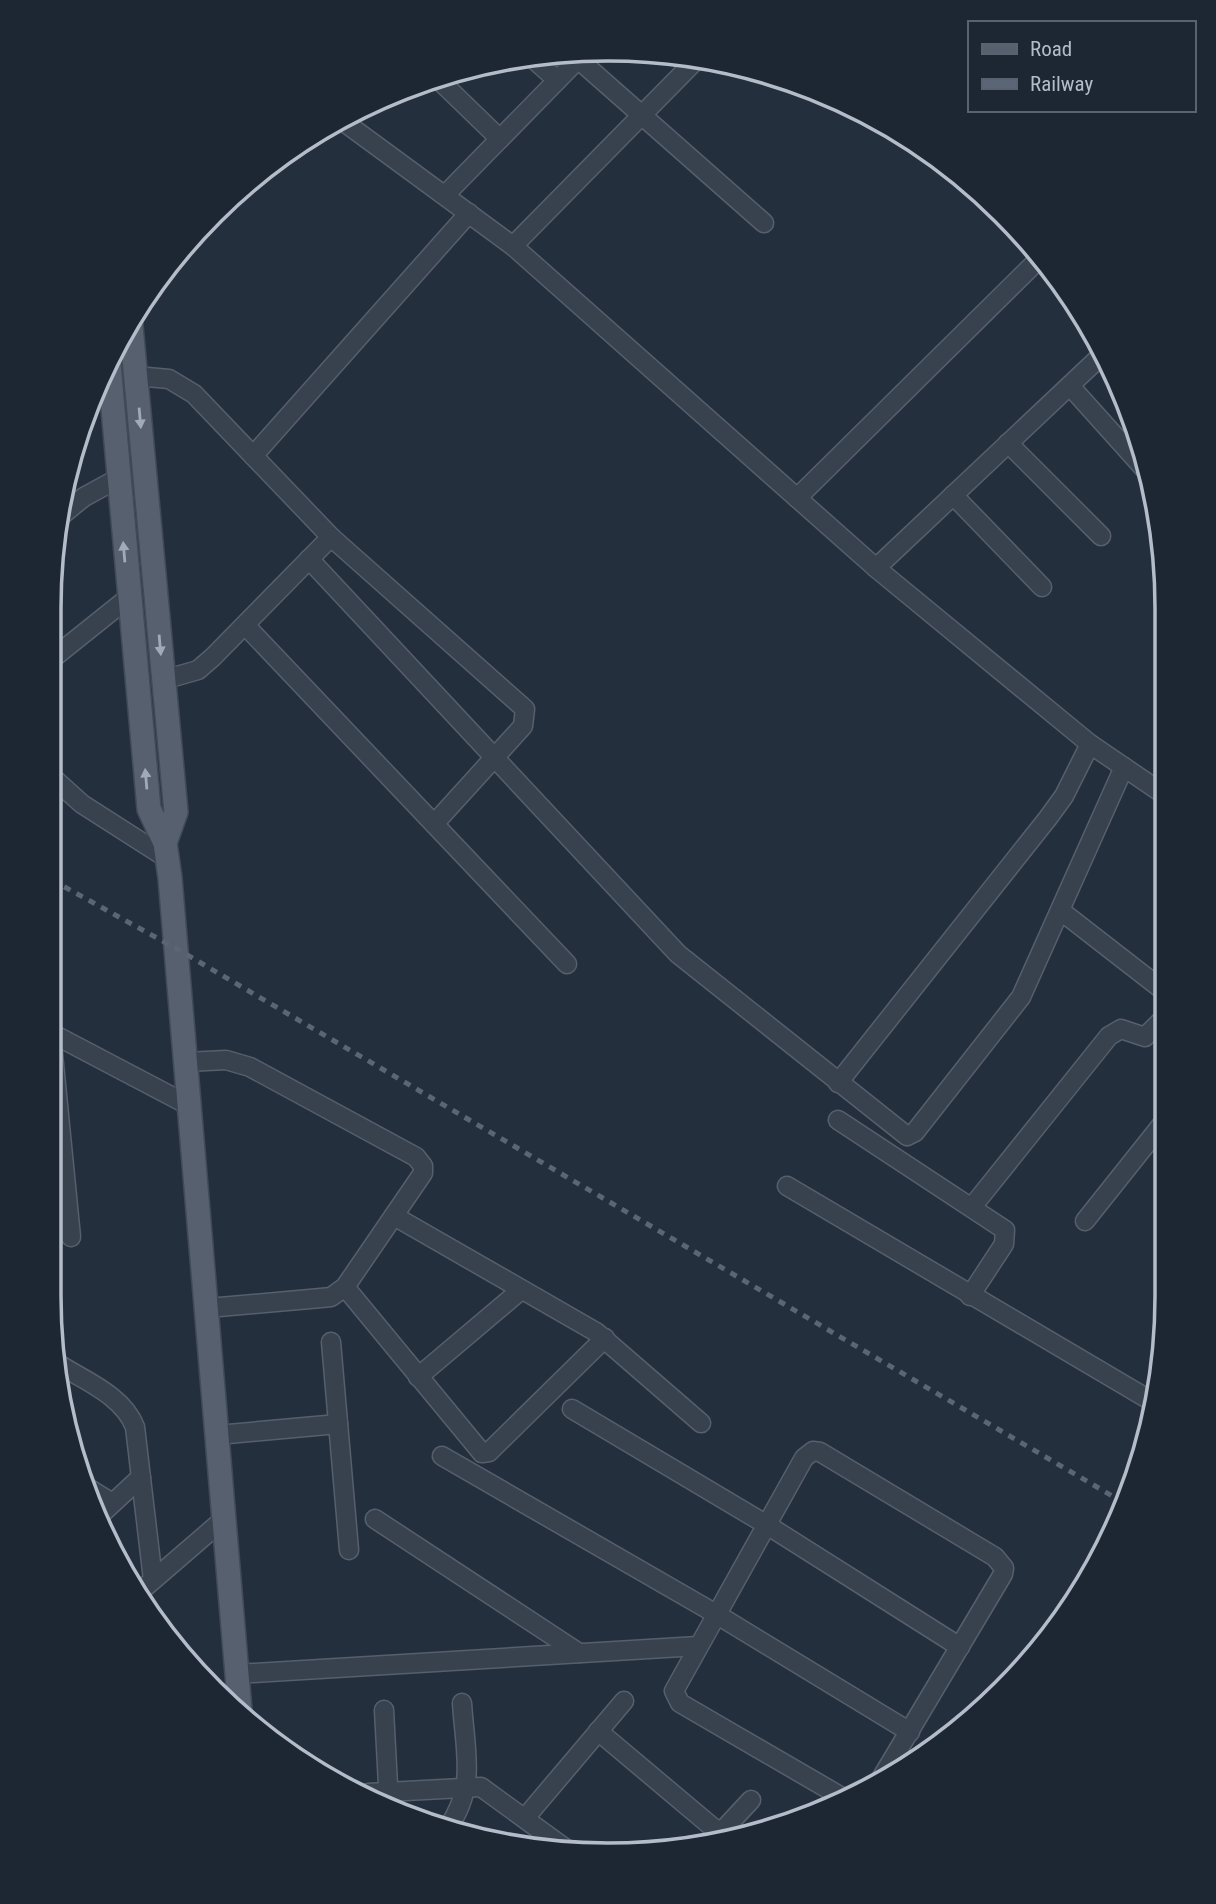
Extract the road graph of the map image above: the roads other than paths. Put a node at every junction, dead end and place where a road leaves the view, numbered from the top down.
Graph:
1 (576, 62) edge
2 (587, 62) edge
3 (541, 66) edge
4 (689, 68) edge
5 (557, 80) junction
6 (445, 86) edge
7 (641, 117) junction
8 (350, 127) edge
9 (500, 139) junction
10 (445, 195) junction
11 (469, 213) junction
12 (764, 223) dead end
13 (513, 246) junction
14 (1033, 265) edge
15 (129, 345) edge
16 (1095, 361) edge
17 (136, 376) junction
18 (110, 383) edge
19 (1070, 386) junction
20 (1008, 443) junction
21 (253, 456) junction
22 (1133, 456) edge
23 (117, 479) junction
24 (953, 495) junction
25 (797, 498) junction
26 (71, 508) edge
27 (1101, 536) dead end
28 (331, 537) junction
29 (309, 559) junction
30 (876, 568) junction
31 (1042, 587) dead end
32 (128, 598) junction
33 (245, 625) junction
34 (61, 652) edge
35 (163, 680) junction
36 (1090, 744) junction
37 (496, 759) junction
38 (1124, 767) junction
39 (61, 785) edge
40 (1155, 787) edge
41 (434, 824) junction
42 (167, 851) junction
43 (1061, 911) junction
44 (568, 964) dead end
45 (1155, 983) edge
46 (1155, 1027) edge
47 (61, 1038) edge
48 (187, 1062) junction
49 (838, 1083) junction
50 (190, 1106) junction
51 (838, 1120) dead end
52 (1155, 1133) edge
53 (61, 1171) edge
54 (787, 1186) dead end
55 (972, 1207) junction
56 (394, 1216) junction
57 (1085, 1221) dead end
58 (71, 1237) dead end
59 (345, 1287) junction
60 (521, 1290) junction
61 (970, 1296) junction
62 (208, 1308) junction
63 (605, 1338) junction
64 (331, 1342) dead end
65 (67, 1370) edge
66 (418, 1377) junction
67 (1145, 1397) edge
68 (572, 1409) dead end
69 (701, 1423) dead end
70 (338, 1424) junction
71 (217, 1435) junction
72 (442, 1456) dead end
73 (141, 1477) junction
74 (99, 1495) edge
75 (112, 1503) junction
76 (105, 1510) edge
77 (224, 1519) junction
78 (375, 1519) dead end
79 (767, 1525) junction
80 (349, 1550) dead end
81 (153, 1580) junction
82 (145, 1587) edge
83 (716, 1614) junction
84 (698, 1646) junction
85 (960, 1647) junction
86 (579, 1653) junction
87 (237, 1674) junction
88 (239, 1699) edge
89 (624, 1701) dead end
90 (462, 1703) dead end
91 (384, 1710) dead end
92 (598, 1731) junction
93 (910, 1732) junction
94 (891, 1763) edge
95 (467, 1786) junction
96 (834, 1793) edge
97 (389, 1796) edge
98 (392, 1798) edge
99 (751, 1800) dead end
100 (525, 1818) junction
101 (453, 1820) edge
102 (554, 1840) edge

1 - 5 street
2 - 7 street
3 - 5 street
4 - 7 street
5 - 9 street
6 - 9 street
7 - 12 street
7 - 13 street
8 - 10 street
9 - 10 street
10 - 11 street
11 - 13 street
11 - 21 street
13 - 25 street
14 - 25 street
15 - 17 main road
16 - 19 street
17 - 21 street
17 -> 35 main road
18 - 23 main road
19 - 20 street
19 - 22 street
20 - 24 street
20 - 27 street
21 - 28 street
23 - 26 street
32 -> 23 main road
24 - 30 street
24 - 31 street
25 - 30 street
28 - 29 street
28 - 37 street
29 - 33 street
29 - 37 street
30 - 36 street
32 - 34 street
42 -> 32 main road
33 - 35 street
33 - 41 street
35 - 42 main road
36 - 38 street
36 - 49 street
37 - 41 street
37 - 49 street
38 - 40 street
38 - 43 street
39 - 42 street
41 - 44 street
42 - 48 main road
43 - 45 street
43 - 49 street
46 - 55 street
47 - 50 street
48 - 50 main road
48 - 56 street
50 - 62 main road
51 - 55 street
52 - 57 street
53 - 58 street
54 - 61 street
55 - 61 street
56 - 59 street
56 - 60 street
59 - 62 street
59 - 66 street
60 - 63 street
60 - 66 street
61 - 67 street
62 - 71 main road
63 - 66 street
63 - 69 street
64 - 70 street
65 - 73 street
68 - 79 street
70 - 71 street
70 - 80 street
71 - 77 main road
72 - 83 street
73 - 75 street
73 - 81 street
74 - 75 street
75 - 76 street
77 - 81 street
77 - 87 main road
78 - 86 street
79 - 83 street
79 - 85 street
79 - 85 street
81 - 82 street
83 - 84 street
83 - 93 street
84 - 86 street
84 - 96 street
85 - 93 street
86 - 87 street
87 - 88 main road
89 - 92 street
90 - 95 street
91 - 97 street
92 - 99 street
92 - 100 street
93 - 94 street
95 - 98 street
95 - 100 street
95 - 101 street
100 - 102 street

